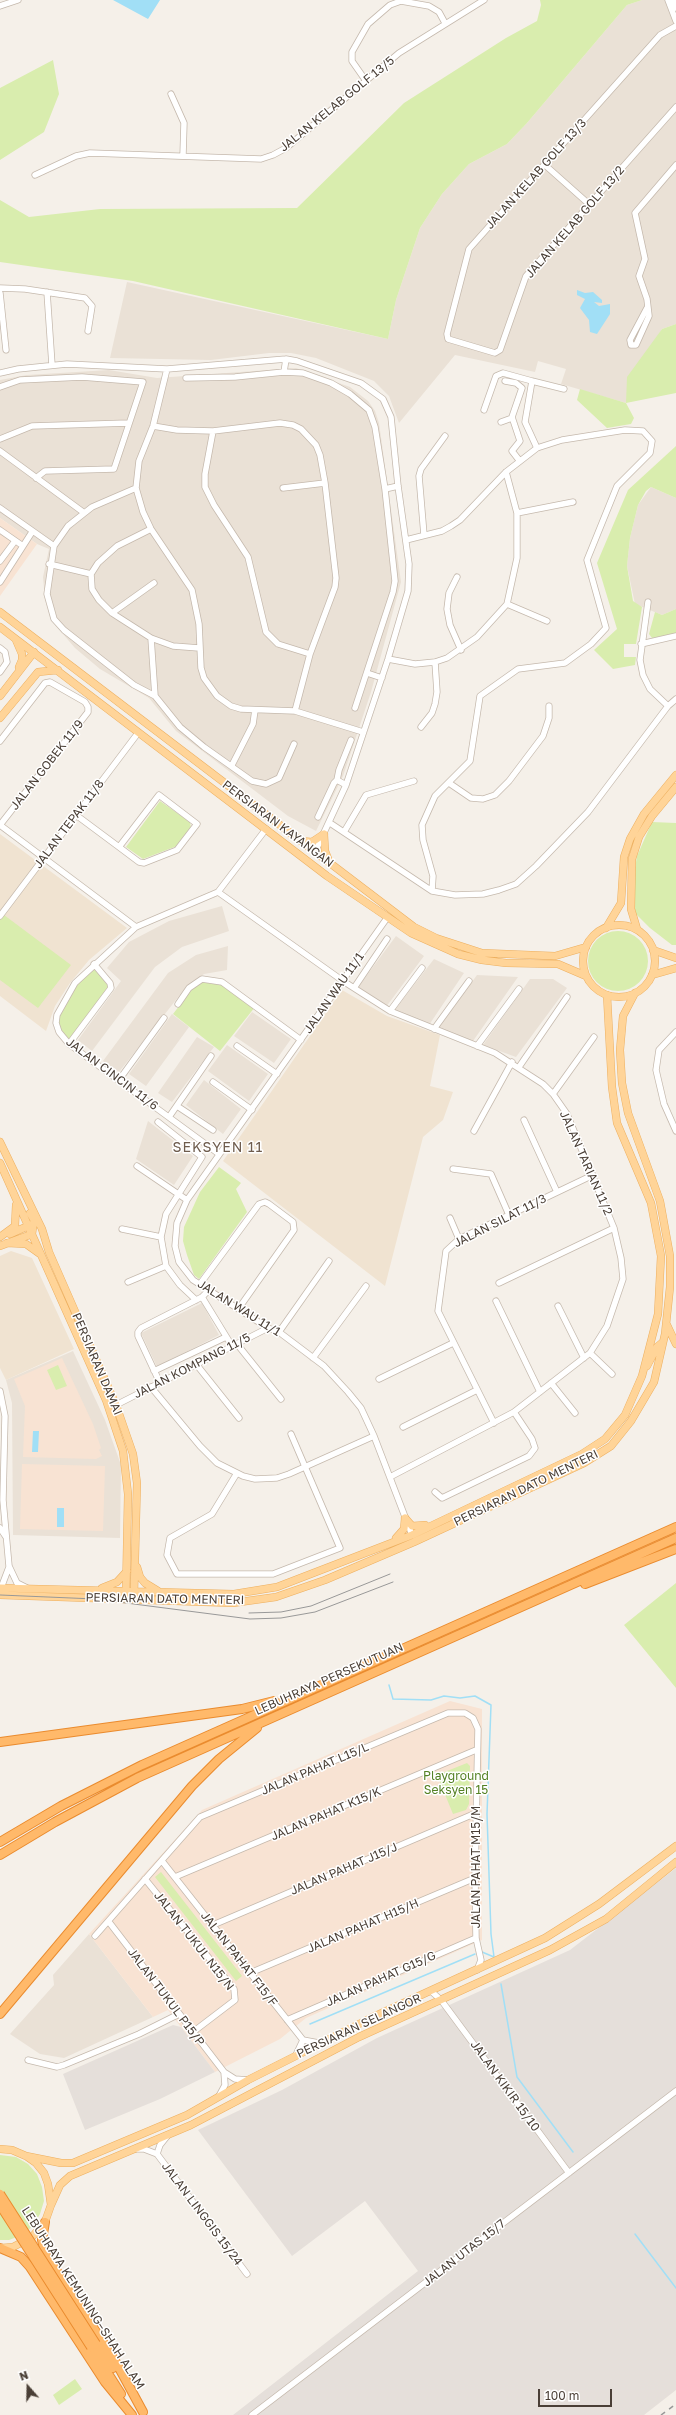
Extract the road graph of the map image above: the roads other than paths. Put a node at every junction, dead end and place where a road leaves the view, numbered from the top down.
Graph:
1 (18, 0) edge
2 (484, 0) edge
3 (668, 0) edge
4 (673, 0) edge
5 (0, 6) edge
6 (676, 8) edge
7 (676, 21) edge
8 (445, 23) junction
9 (676, 26) edge
10 (366, 81) junction
11 (171, 94) dead end
12 (676, 107) edge
13 (183, 155) junction
14 (676, 165) edge
15 (545, 166) junction
16 (36, 175) dead end
17 (590, 205) junction
18 (0, 288) edge
19 (47, 292) junction
20 (0, 293) edge
21 (647, 308) junction
22 (88, 331) dead end
23 (6, 350) dead end
24 (500, 350) joint
25 (286, 359) junction
26 (52, 364) junction
27 (167, 369) junction
28 (284, 372) junction
29 (0, 373) edge
30 (186, 378) dead end
31 (506, 381) dead end
32 (532, 381) junction
33 (0, 387) edge
34 (564, 389) dead end
35 (484, 410) dead end
36 (512, 418) junction
37 (501, 422) dead end
38 (129, 423) junction
39 (153, 426) junction
40 (213, 431) junction
41 (445, 436) dead end
42 (0, 439) edge
43 (537, 448) junction
44 (0, 451) edge
45 (519, 460) junction
46 (506, 472) junction
47 (36, 478) junction
48 (326, 483) junction
49 (398, 486) junction
50 (136, 488) junction
51 (283, 488) dead end
52 (385, 489) junction
53 (573, 502) dead end
54 (0, 508) edge
55 (83, 512) junction
56 (516, 513) junction
57 (0, 530) edge
58 (151, 530) junction
59 (31, 534) junction
60 (424, 535) junction
61 (406, 540) junction
62 (15, 541) junction
63 (24, 544) junction
64 (54, 546) junction
65 (0, 561) edge
66 (49, 564) junction
67 (91, 574) junction
68 (457, 576) dead end
69 (0, 582) edge
70 (154, 583) dead end
71 (648, 602) dead end
72 (507, 604) junction
73 (0, 612) edge
74 (112, 613) junction
75 (547, 621) dead end
76 (0, 627) edge
77 (676, 636) edge
78 (14, 637) junction
79 (151, 638) junction
80 (641, 644) junction
81 (0, 648) edge
82 (199, 648) junction
83 (461, 650) junction
84 (34, 652) junction
85 (56, 654) junction
86 (310, 654) junction
87 (388, 659) junction
88 (435, 662) junction
89 (58, 670) junction
90 (0, 672) edge
91 (367, 673) junction
92 (382, 678) junction
93 (11, 681) junction
94 (0, 696) edge
95 (155, 696) junction
96 (676, 700) edge
97 (549, 706) dead end
98 (668, 706) junction
99 (354, 708) dead end
100 (255, 710) junction
101 (295, 711) junction
102 (0, 718) edge
103 (421, 728) dead end
104 (364, 732) junction
105 (138, 733) junction
106 (351, 740) dead end
107 (0, 741) edge
108 (294, 744) dead end
109 (232, 765) junction
110 (676, 775) edge
111 (337, 780) junction
112 (414, 781) dead end
113 (449, 783) junction
114 (346, 785) junction
115 (676, 787) edge
116 (76, 815) junction
117 (318, 817) dead end
118 (330, 823) junction
119 (0, 825) edge
120 (266, 828) junction
121 (344, 832) junction
122 (324, 834) junction
123 (300, 840) junction
124 (119, 847) junction
125 (315, 852) junction
126 (44, 858) junction
127 (330, 863) junction
128 (328, 876) junction
129 (432, 891) junction
130 (218, 892) junction
131 (0, 916) edge
132 (387, 918) junction
133 (136, 927) junction
134 (606, 928) junction
135 (637, 929) junction
136 (387, 939) dead end
137 (586, 947) junction
138 (653, 950) junction
139 (676, 958) edge
140 (94, 964) junction
141 (422, 968) dead end
142 (676, 968) edge
143 (586, 976) junction
144 (652, 976) junction
145 (469, 981) dead end
146 (343, 982) junction
147 (354, 988) junction
148 (519, 989) dead end
149 (635, 993) junction
150 (607, 995) junction
151 (567, 997) dead end
152 (178, 1004) dead end
153 (390, 1011) junction
154 (164, 1018) dead end
155 (434, 1028) junction
156 (676, 1032) edge
157 (594, 1037) dead end
158 (301, 1040) junction
159 (69, 1044) junction
160 (237, 1046) dead end
161 (477, 1046) junction
162 (211, 1056) dead end
163 (512, 1062) junction
164 (519, 1067) junction
165 (277, 1074) junction
166 (118, 1080) junction
167 (213, 1082) dead end
168 (553, 1094) junction
169 (177, 1106) junction
170 (252, 1110) junction
171 (169, 1117) junction
172 (524, 1120) dead end
173 (158, 1122) dead end
174 (214, 1130) dead end
175 (474, 1131) dead end
176 (676, 1132) edge
177 (0, 1142) edge
178 (219, 1154) junction
179 (0, 1162) edge
180 (137, 1166) dead end
181 (453, 1168) dead end
182 (593, 1175) junction
183 (557, 1192) junction
184 (26, 1194) junction
185 (177, 1194) junction
186 (16, 1198) junction
187 (187, 1200) junction
188 (509, 1215) junction
189 (450, 1218) dead end
190 (614, 1228) junction
191 (31, 1229) junction
192 (122, 1229) dead end
193 (161, 1237) junction
194 (0, 1238) edge
195 (459, 1239) junction
196 (4, 1245) edge
197 (48, 1251) junction
198 (41, 1255) junction
199 (329, 1261) dead end
200 (166, 1266) junction
201 (128, 1282) dead end
202 (499, 1283) dead end
203 (200, 1284) junction
204 (366, 1286) dead end
205 (208, 1291) junction
206 (199, 1299) junction
207 (496, 1301) dead end
208 (558, 1306) dead end
209 (238, 1308) junction
210 (658, 1314) junction
211 (666, 1321) junction
212 (268, 1328) junction
213 (279, 1332) junction
214 (226, 1337) junction
215 (454, 1343) junction
216 (671, 1343) edge
217 (234, 1345) junction
218 (590, 1352) junction
219 (313, 1358) junction
220 (584, 1358) junction
221 (196, 1364) junction
222 (154, 1372) junction
223 (643, 1373) junction
224 (612, 1374) dead end
225 (379, 1379) dead end
226 (160, 1383) junction
227 (552, 1383) junction
228 (151, 1387) junction
229 (477, 1390) junction
230 (0, 1391) edge
231 (540, 1392) junction
232 (281, 1399) dead end
233 (116, 1405) junction
234 (514, 1412) junction
235 (575, 1413) dead end
236 (239, 1418) dead end
237 (494, 1423) junction
238 (403, 1427) dead end
239 (291, 1434) dead end
240 (374, 1436) junction
241 (306, 1466) junction
242 (237, 1473) junction
243 (390, 1477) junction
244 (435, 1492) dead end
245 (3, 1500) junction
246 (0, 1510) edge
247 (405, 1518) junction
248 (438, 1522) junction
249 (676, 1527) edge
250 (0, 1528) edge
251 (412, 1534) junction
252 (420, 1538) junction
253 (676, 1538) edge
254 (7, 1539) junction
255 (407, 1545) junction
256 (383, 1546) junction
257 (676, 1549) edge
258 (134, 1555) junction
259 (9, 1566) junction
260 (126, 1571) junction
261 (579, 1583) junction
262 (28, 1588) junction
263 (0, 1590) edge
264 (94, 1590) junction
265 (130, 1591) junction
266 (160, 1592) junction
267 (130, 1600) junction
268 (293, 1697) junction
269 (267, 1720) junction
270 (0, 1741) edge
271 (476, 1750) junction
272 (476, 1813) junction
273 (0, 1842) edge
274 (676, 1846) edge
275 (0, 1855) edge
276 (162, 1861) junction
277 (676, 1862) edge
278 (175, 1877) junction
279 (475, 1878) junction
280 (145, 1879) junction
281 (109, 1922) junction
282 (213, 1925) junction
283 (96, 1936) dead end
284 (476, 1938) junction
285 (481, 1960) junction
286 (490, 1964) junction
287 (477, 1970) junction
288 (250, 1973) junction
289 (432, 1992) junction
290 (441, 2000) junction
291 (0, 2014) edge
292 (179, 2014) junction
293 (287, 2020) junction
294 (193, 2032) junction
295 (303, 2040) junction
296 (320, 2043) junction
297 (296, 2055) junction
298 (28, 2060) dead end
299 (224, 2072) junction
300 (248, 2080) junction
301 (676, 2092) edge
302 (219, 2097) junction
303 (169, 2135) junction
304 (0, 2149) edge
305 (132, 2150) junction
306 (157, 2154) junction
307 (26, 2156) junction
308 (569, 2173) junction
309 (0, 2194) edge
310 (0, 2205) edge
311 (51, 2205) junction
312 (45, 2222) junction
313 (0, 2248) edge
314 (247, 2274) dead end
315 (94, 2345) junction
316 (144, 2413) edge
317 (133, 2415) edge
318 (252, 2415) edge

1 - 5 street
2 - 8 street, JALAN KELAB GOLF 13/5
3 - 7 street
4 - 6 street
8 - 10 street, JALAN KELAB GOLF 13/5
8 - 10 street
9 - 15 street, JALAN KELAB GOLF 13/3
10 - 13 street, JALAN KELAB GOLF 13/5
11 - 13 street
12 - 17 street, JALAN KELAB GOLF 13/2
13 - 16 street, JALAN KELAB GOLF 13/5
14 - 21 street
15 - 17 street
15 - 24 street, JALAN KELAB GOLF 13/3
17 - 24 street, JALAN KELAB GOLF 13/2
18 - 19 street
19 - 22 street
19 - 26 street
20 - 23 street
21 - 21 street
25 - 27 street
25 - 28 street
25 - 49 street
26 - 27 street
26 - 29 street
27 - 39 street
28 - 30 street
28 - 52 street
31 - 36 street
32 - 34 street
32 - 35 street
32 - 43 street
33 - 38 street
36 - 37 street
36 - 45 street
38 - 42 street
38 - 47 street
39 - 40 street
39 - 50 street
40 - 48 street
40 - 86 street
41 - 60 street
43 - 45 street
43 - 113 street
44 - 47 street
45 - 46 street
46 - 56 street
46 - 60 street
47 - 55 street
48 - 51 street
48 - 86 street
49 - 52 street
49 - 61 street
50 - 55 street
50 - 58 street
52 - 91 street
53 - 56 street
54 - 59 street
55 - 64 street
56 - 72 street
57 - 62 street
58 - 67 street
58 - 82 street
59 - 63 street
59 - 64 street
60 - 61 street
61 - 87 street
62 - 63 street
62 - 65 street
63 - 69 street
64 - 66 street
66 - 67 street
66 - 95 street
67 - 74 street
68 - 83 street
70 - 74 street
71 - 80 street
72 - 75 street
72 - 83 street
73 - 85 main road, PERSIARAN KAYANGAN
74 - 79 street
76 - 78 main road, PERSIARAN KAYANGAN
77 - 80 street
78 - 84 main road, PERSIARAN KAYANGAN
78 - 93 main road
79 - 82 street
79 - 95 street
80 - 98 street
81 - 90 street
82 - 100 street
83 - 88 street
84 - 85 main road
84 - 89 main road, PERSIARAN KAYANGAN
84 - 93 main road
85 - 123 main road, PERSIARAN KAYANGAN
86 - 101 street
87 - 88 street
87 - 92 street
88 - 103 street
89 - 102 main road
89 - 105 main road, PERSIARAN KAYANGAN
91 - 92 street
91 - 99 street
92 - 104 street
93 - 94 main road
95 - 109 street
96 - 98 street
97 - 113 street
98 - 129 street
100 - 101 street
100 - 109 street
101 - 104 street
104 - 114 street
105 - 116 street, JALAN TEPAK 11/8
105 - 120 main road, PERSIARAN KAYANGAN
106 - 111 street
107 - 119 street, JALAN GOBEK 11/9
108 - 109 street
110 - 134 main road
111 - 114 street
111 - 117 street
112 - 121 street
113 - 129 street
114 - 118 street
115 - 135 main road
116 - 124 street
116 - 126 street, JALAN TEPAK 11/8
118 - 121 street
118 - 122 street
119 - 126 street
120 - 128 main road, PERSIARAN KAYANGAN
120 - 130 street
121 - 129 street
122 - 123 main road
122 - 125 street
122 - 127 main road
123 - 125 main road, PERSIARAN KAYANGAN
124 - 124 street
125 - 127 main road, PERSIARAN KAYANGAN
125 - 128 main road
126 - 131 street, JALAN TEPAK 11/8
126 - 133 street
127 - 137 main road, PERSIARAN KAYANGAN
128 - 132 main road, PERSIARAN KAYANGAN
130 - 133 street, JALAN CINCIN 11/6
130 - 146 street, JALAN TARIAN 11/2
132 - 143 main road, PERSIARAN KAYANGAN
132 - 146 street, JALAN WAU 11/1
133 - 140 street, JALAN CINCIN 11/6
134 - 135 main road
134 - 137 main road
135 - 138 main road
136 - 147 street
137 - 143 main road
138 - 139 main road
138 - 144 main road
140 - 159 street, JALAN CINCIN 11/6
140 - 159 street
141 - 153 street
142 - 144 main road
143 - 150 main road
144 - 149 main road
145 - 155 street
146 - 147 street, JALAN TARIAN 11/2
146 - 158 street, JALAN WAU 11/1
147 - 153 street, JALAN TARIAN 11/2
148 - 161 street
149 - 150 main road
149 - 211 main road, PERSIARAN DATO MENTERI
150 - 210 main road, PERSIARAN DATO MENTERI
151 - 164 street
152 - 158 street
153 - 155 street, JALAN TARIAN 11/2
154 - 166 street
155 - 161 street, JALAN TARIAN 11/2
156 - 176 street
157 - 168 street
158 - 165 street, JALAN WAU 11/1
159 - 166 street, JALAN CINCIN 11/6
160 - 165 street
161 - 163 street, JALAN TARIAN 11/2
162 - 169 street
163 - 164 street, JALAN TARIAN 11/2
163 - 175 street
164 - 168 street, JALAN TARIAN 11/2
165 - 170 street, JALAN WAU 11/1
166 - 171 street, JALAN CINCIN 11/6
167 - 170 street
168 - 182 street, JALAN TARIAN 11/2
169 - 171 street
169 - 174 street
170 - 178 street, JALAN WAU 11/1
171 - 178 street, JALAN CINCIN 11/6
172 - 183 street
173 - 185 street
177 - 184 main road, PERSIARAN DAMAI
178 - 187 street, JALAN WAU 11/1
179 - 186 main road, PERSIARAN DAMAI
180 - 185 street
181 - 188 street
182 - 183 street, JALAN SILAT 11/3
182 - 190 street, JALAN TARIAN 11/2
183 - 188 street, JALAN SILAT 11/3
184 - 191 main road
184 - 197 main road, PERSIARAN DAMAI
185 - 187 street
185 - 193 street
186 - 191 main road, PERSIARAN DAMAI
186 - 194 main road
187 - 203 street, JALAN WAU 11/1
188 - 195 street, JALAN SILAT 11/3
189 - 195 street
190 - 202 street
190 - 218 street, JALAN TARIAN 11/2
191 - 194 main road
191 - 196 main road
191 - 197 main road
191 - 198 main road, PERSIARAN DAMAI
192 - 193 street
193 - 200 street
195 - 215 street, JALAN SILAT 11/3
196 - 198 main road
197 - 233 main road, PERSIARAN DAMAI
198 - 260 main road, PERSIARAN DAMAI
199 - 213 street
200 - 201 street
200 - 206 street
203 - 205 street, JALAN WAU 11/1
203 - 209 street
204 - 219 street
205 - 206 street
205 - 209 street, JALAN WAU 11/1
206 - 214 street
206 - 222 street
207 - 231 street
208 - 220 street
209 - 212 street, JALAN WAU 11/1
210 - 216 main road
210 - 223 main road, PERSIARAN DATO MENTERI
211 - 216 main road, PERSIARAN DATO MENTERI
211 - 216 main road
212 - 213 street, JALAN WAU 11/1
212 - 217 street, JALAN KOMPANG 11/5
213 - 219 street, JALAN WAU 11/1
214 - 217 street
214 - 222 street
215 - 225 street
215 - 229 street, JALAN SILAT 11/3
216 - 223 main road
216 - 252 main road, PERSIARAN DATO MENTERI
217 - 221 street, JALAN KOMPANG 11/5
217 - 232 street
218 - 220 street, JALAN TARIAN 11/2
218 - 224 street
219 - 240 street, JALAN WAU 11/1
220 - 227 street, JALAN TARIAN 11/2
221 - 226 street, JALAN KOMPANG 11/5
221 - 236 street
222 - 226 street
223 - 248 main road, PERSIARAN DATO MENTERI
226 - 228 street, JALAN KOMPANG 11/5
227 - 231 street, JALAN TARIAN 11/2
227 - 235 street
228 - 233 street, JALAN KOMPANG 11/5
228 - 242 street
229 - 237 street, JALAN SILAT 11/3
229 - 238 street
230 - 245 street
231 - 234 street, JALAN TARIAN 11/2
233 - 258 main road, PERSIARAN DAMAI
234 - 237 street, JALAN TARIAN 11/2
234 - 244 street
237 - 243 street, JALAN TARIAN 11/2
239 - 241 street
240 - 241 street
240 - 243 street, JALAN WAU 11/1
241 - 242 street
241 - 242 street
243 - 247 street, JALAN WAU 11/1
245 - 246 street
245 - 254 street
247 - 248 main road
247 - 251 street, JALAN WAU 11/1
247 - 256 main road
248 - 251 main road, PERSIARAN DATO MENTERI
249 - 268 highway, LEBUHRAYA PERSEKUTUAN
250 - 254 street
251 - 252 main road
251 - 255 main road
251 - 256 main road, PERSIARAN DATO MENTERI
252 - 255 main road, PERSIARAN DATO MENTERI
253 - 261 highway, LEBUHRAYA PERSEKUTUAN
254 - 259 street
255 - 267 main road, PERSIARAN DATO MENTERI
256 - 266 main road, PERSIARAN DATO MENTERI
257 - 261 highway
258 - 265 main road, PERSIARAN DAMAI
258 - 266 main road
259 - 262 street
259 - 263 street
260 - 264 main road
260 - 265 main road, PERSIARAN DAMAI
261 - 269 highway, LEBUHRAYA PERSEKUTUAN
262 - 263 main road, PERSIARAN DATO MENTERI
262 - 264 main road, PERSIARAN DATO MENTERI
263 - 267 main road, PERSIARAN DATO MENTERI
264 - 265 main road, PERSIARAN DATO MENTERI
265 - 266 main road, PERSIARAN DATO MENTERI
265 - 267 main road, PERSIARAN DAMAI
268 - 270 highway
268 - 273 highway, LEBUHRAYA PERSEKUTUAN
269 - 275 highway, LEBUHRAYA PERSEKUTUAN
269 - 291 highway
271 - 272 street, JALAN PAHAT M15/M
271 - 276 street, JALAN PAHAT L15/L
271 - 278 street, JALAN PAHAT K15/K
272 - 279 street, JALAN PAHAT M15/M
272 - 282 street, JALAN PAHAT J15/J
274 - 286 main road, PERSIARAN SELANGOR
276 - 278 street
276 - 280 street, JALAN PAHAT L15/L
277 - 290 main road, PERSIARAN SELANGOR
278 - 282 street, JALAN PAHAT F15/F
279 - 284 street, JALAN PAHAT M15/M
279 - 288 street, JALAN PAHAT H15/H
280 - 281 street, JALAN PAHAT L15/L
280 - 294 street, JALAN TUKUL N15/N
281 - 283 street, JALAN PAHAT L15/L
281 - 292 street, JALAN TUKUL P15/P
282 - 288 street, JALAN PAHAT F15/F
284 - 285 street, JALAN PAHAT M15/M
284 - 293 street, JALAN PAHAT G15/G
285 - 286 street
285 - 287 street
286 - 287 main road, PERSIARAN SELANGOR
287 - 289 main road, PERSIARAN SELANGOR
288 - 293 street, JALAN PAHAT F15/F
289 - 290 street, JALAN KIKIR 15/10
289 - 296 main road, PERSIARAN SELANGOR
290 - 303 main road, PERSIARAN SELANGOR
290 - 308 street, JALAN KIKIR 15/10
292 - 294 street, JALAN TUKUL P15/P
292 - 298 street
293 - 295 street, JALAN PAHAT F15/F
294 - 299 street, JALAN TUKUL P15/P
295 - 296 street
295 - 297 street
296 - 297 main road, PERSIARAN SELANGOR
297 - 300 main road, PERSIARAN SELANGOR
299 - 300 street
299 - 302 street
300 - 302 main road, PERSIARAN SELANGOR
301 - 308 street, JALAN UTAS 15/7
302 - 307 main road, PERSIARAN SELANGOR
303 - 305 main road, PERSIARAN SELANGOR
303 - 306 street, JALAN LINGGIS 15/24
304 - 307 main road, PERSIARAN SELANGOR
305 - 306 street
305 - 311 main road, PERSIARAN SELANGOR
306 - 314 street, JALAN LINGGIS 15/24
307 - 311 main road
308 - 318 street, JALAN UTAS 15/7
309 - 315 highway, LEBUHRAYA KEMUNING–SHAH ALAM, bridge
310 - 315 highway, LEBUHRAYA KEMUNING–SHAH ALAM, bridge
311 - 312 main road, PERSIARAN SELANGOR
312 - 313 main road
312 - 316 highway
313 - 317 highway
315 - 316 highway, LEBUHRAYA KEMUNING–SHAH ALAM
315 - 317 highway, LEBUHRAYA KEMUNING–SHAH ALAM

